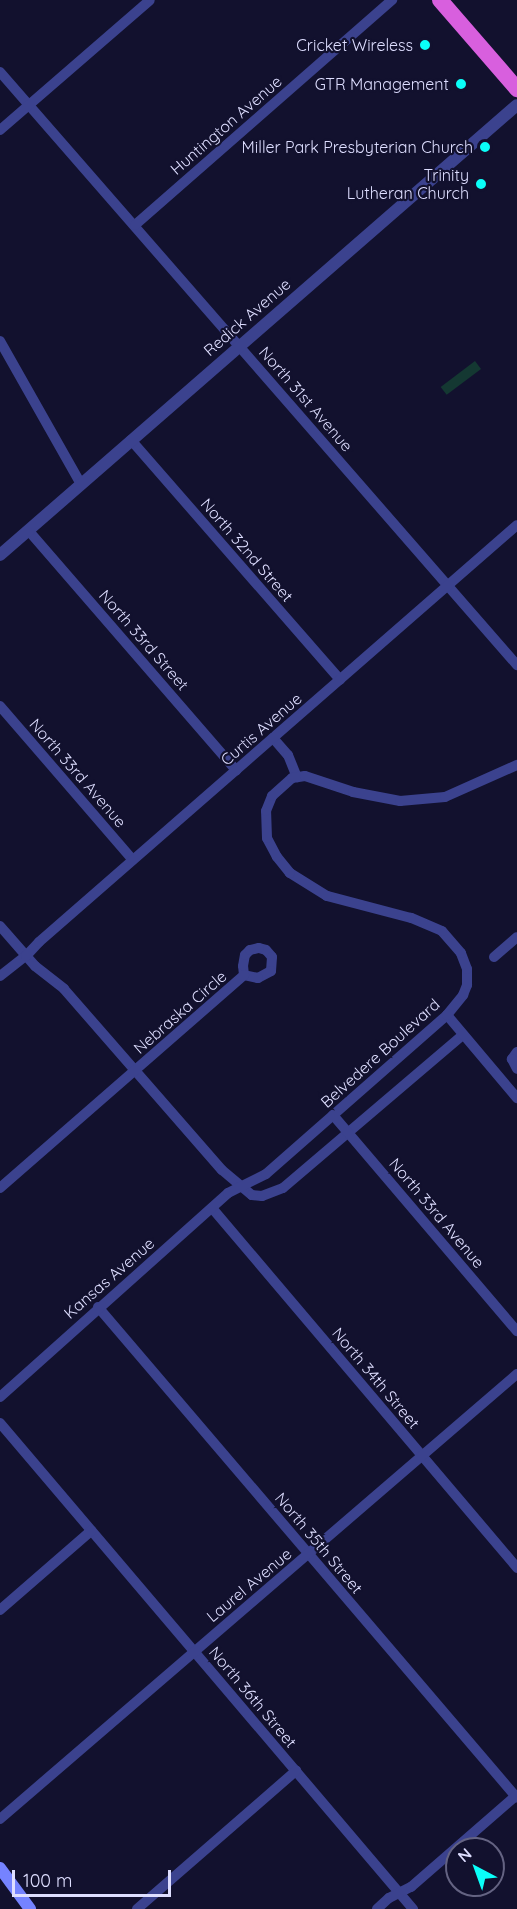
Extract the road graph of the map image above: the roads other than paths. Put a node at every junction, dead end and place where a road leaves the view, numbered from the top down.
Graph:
1 (150, 0) edge
2 (392, 0) edge
3 (440, 0) edge
4 (0, 72) edge
5 (517, 89) edge
6 (29, 105) junction
7 (517, 105) edge
8 (0, 130) edge
9 (135, 225) junction
10 (0, 341) edge
11 (239, 345) junction
12 (131, 440) junction
13 (81, 484) junction
14 (517, 525) edge
15 (28, 530) junction
16 (0, 555) edge
17 (447, 586) junction
18 (517, 665) edge
19 (340, 680) junction
20 (0, 706) edge
21 (273, 738) junction
22 (517, 765) edge
23 (236, 770) junction
24 (297, 777) junction
25 (133, 860) junction
26 (0, 926) edge
27 (517, 937) edge
28 (26, 956) junction
29 (494, 957) dead end
30 (244, 975) dead end
31 (0, 976) edge
32 (447, 1016) junction
33 (463, 1035) junction
34 (136, 1071) junction
35 (517, 1098) edge
36 (333, 1115) junction
37 (350, 1133) junction
38 (241, 1186) junction
39 (0, 1188) edge
40 (212, 1208) junction
41 (98, 1307) junction
42 (517, 1331) edge
43 (517, 1374) edge
44 (0, 1397) edge
45 (0, 1423) edge
46 (422, 1456) junction
47 (91, 1531) junction
48 (308, 1554) junction
49 (517, 1568) edge
50 (0, 1610) edge
51 (194, 1652) junction
52 (296, 1771) junction
53 (516, 1797) edge
54 (0, 1819) edge
55 (0, 1868) edge
56 (400, 1893) junction
57 (30, 1909) edge
58 (137, 1909) edge
59 (377, 1909) edge
60 (413, 1909) edge

1 - 6 street
2 - 9 street, Huntington Avenue
3 - 5 highway
4 - 6 street, North 31st Avenue
6 - 8 street
6 - 9 street, North 31st Avenue
7 - 11 street, Redick Avenue
9 - 11 street, North 31st Avenue
10 - 13 street
11 - 12 street, Redick Avenue
11 - 17 street, North 31st Avenue
12 - 13 street, Redick Avenue
12 - 19 street, North 32nd Street
13 - 15 street, Redick Avenue
14 - 17 street, Curtis Avenue
15 - 16 street, Redick Avenue
15 - 23 street, North 33rd Street
17 - 18 street, North 31st Avenue
17 - 19 street, Curtis Avenue
19 - 21 street, Curtis Avenue
20 - 25 street, North 33rd Avenue
21 - 23 street, Curtis Avenue
21 - 24 street
22 - 24 street
23 - 25 street, Curtis Avenue
24 - 32 street, Belvedere Boulevard
25 - 28 street, Curtis Avenue
26 - 28 street
27 - 29 street
28 - 31 street
28 - 34 street
30 - 34 street, Nebraska Circle
32 - 33 street
32 - 36 street, Belvedere Boulevard
33 - 35 street
33 - 37 street
34 - 38 street
34 - 39 street, Nebraska Circle
36 - 37 street, North 33rd Avenue
36 - 38 street, Belvedere Boulevard
37 - 38 street
37 - 42 street, North 33rd Avenue
38 - 40 street, Kansas Avenue
40 - 41 street, Kansas Avenue
40 - 46 street, North 34th Street
41 - 44 street, Kansas Avenue
41 - 48 street, North 35th Street
43 - 46 street, Laurel Avenue
45 - 47 street, North 36th Street
46 - 48 street, Laurel Avenue
46 - 49 street, North 34th Street
47 - 50 street
47 - 51 street, North 36th Street
48 - 51 street, Laurel Avenue
48 - 53 street, North 35th Street
51 - 52 street, North 36th Street
51 - 54 street, Laurel Avenue
52 - 56 street, North 36th Street
52 - 58 street
53 - 56 street
55 - 57 main road
56 - 59 street
56 - 60 street, North 36th Street

